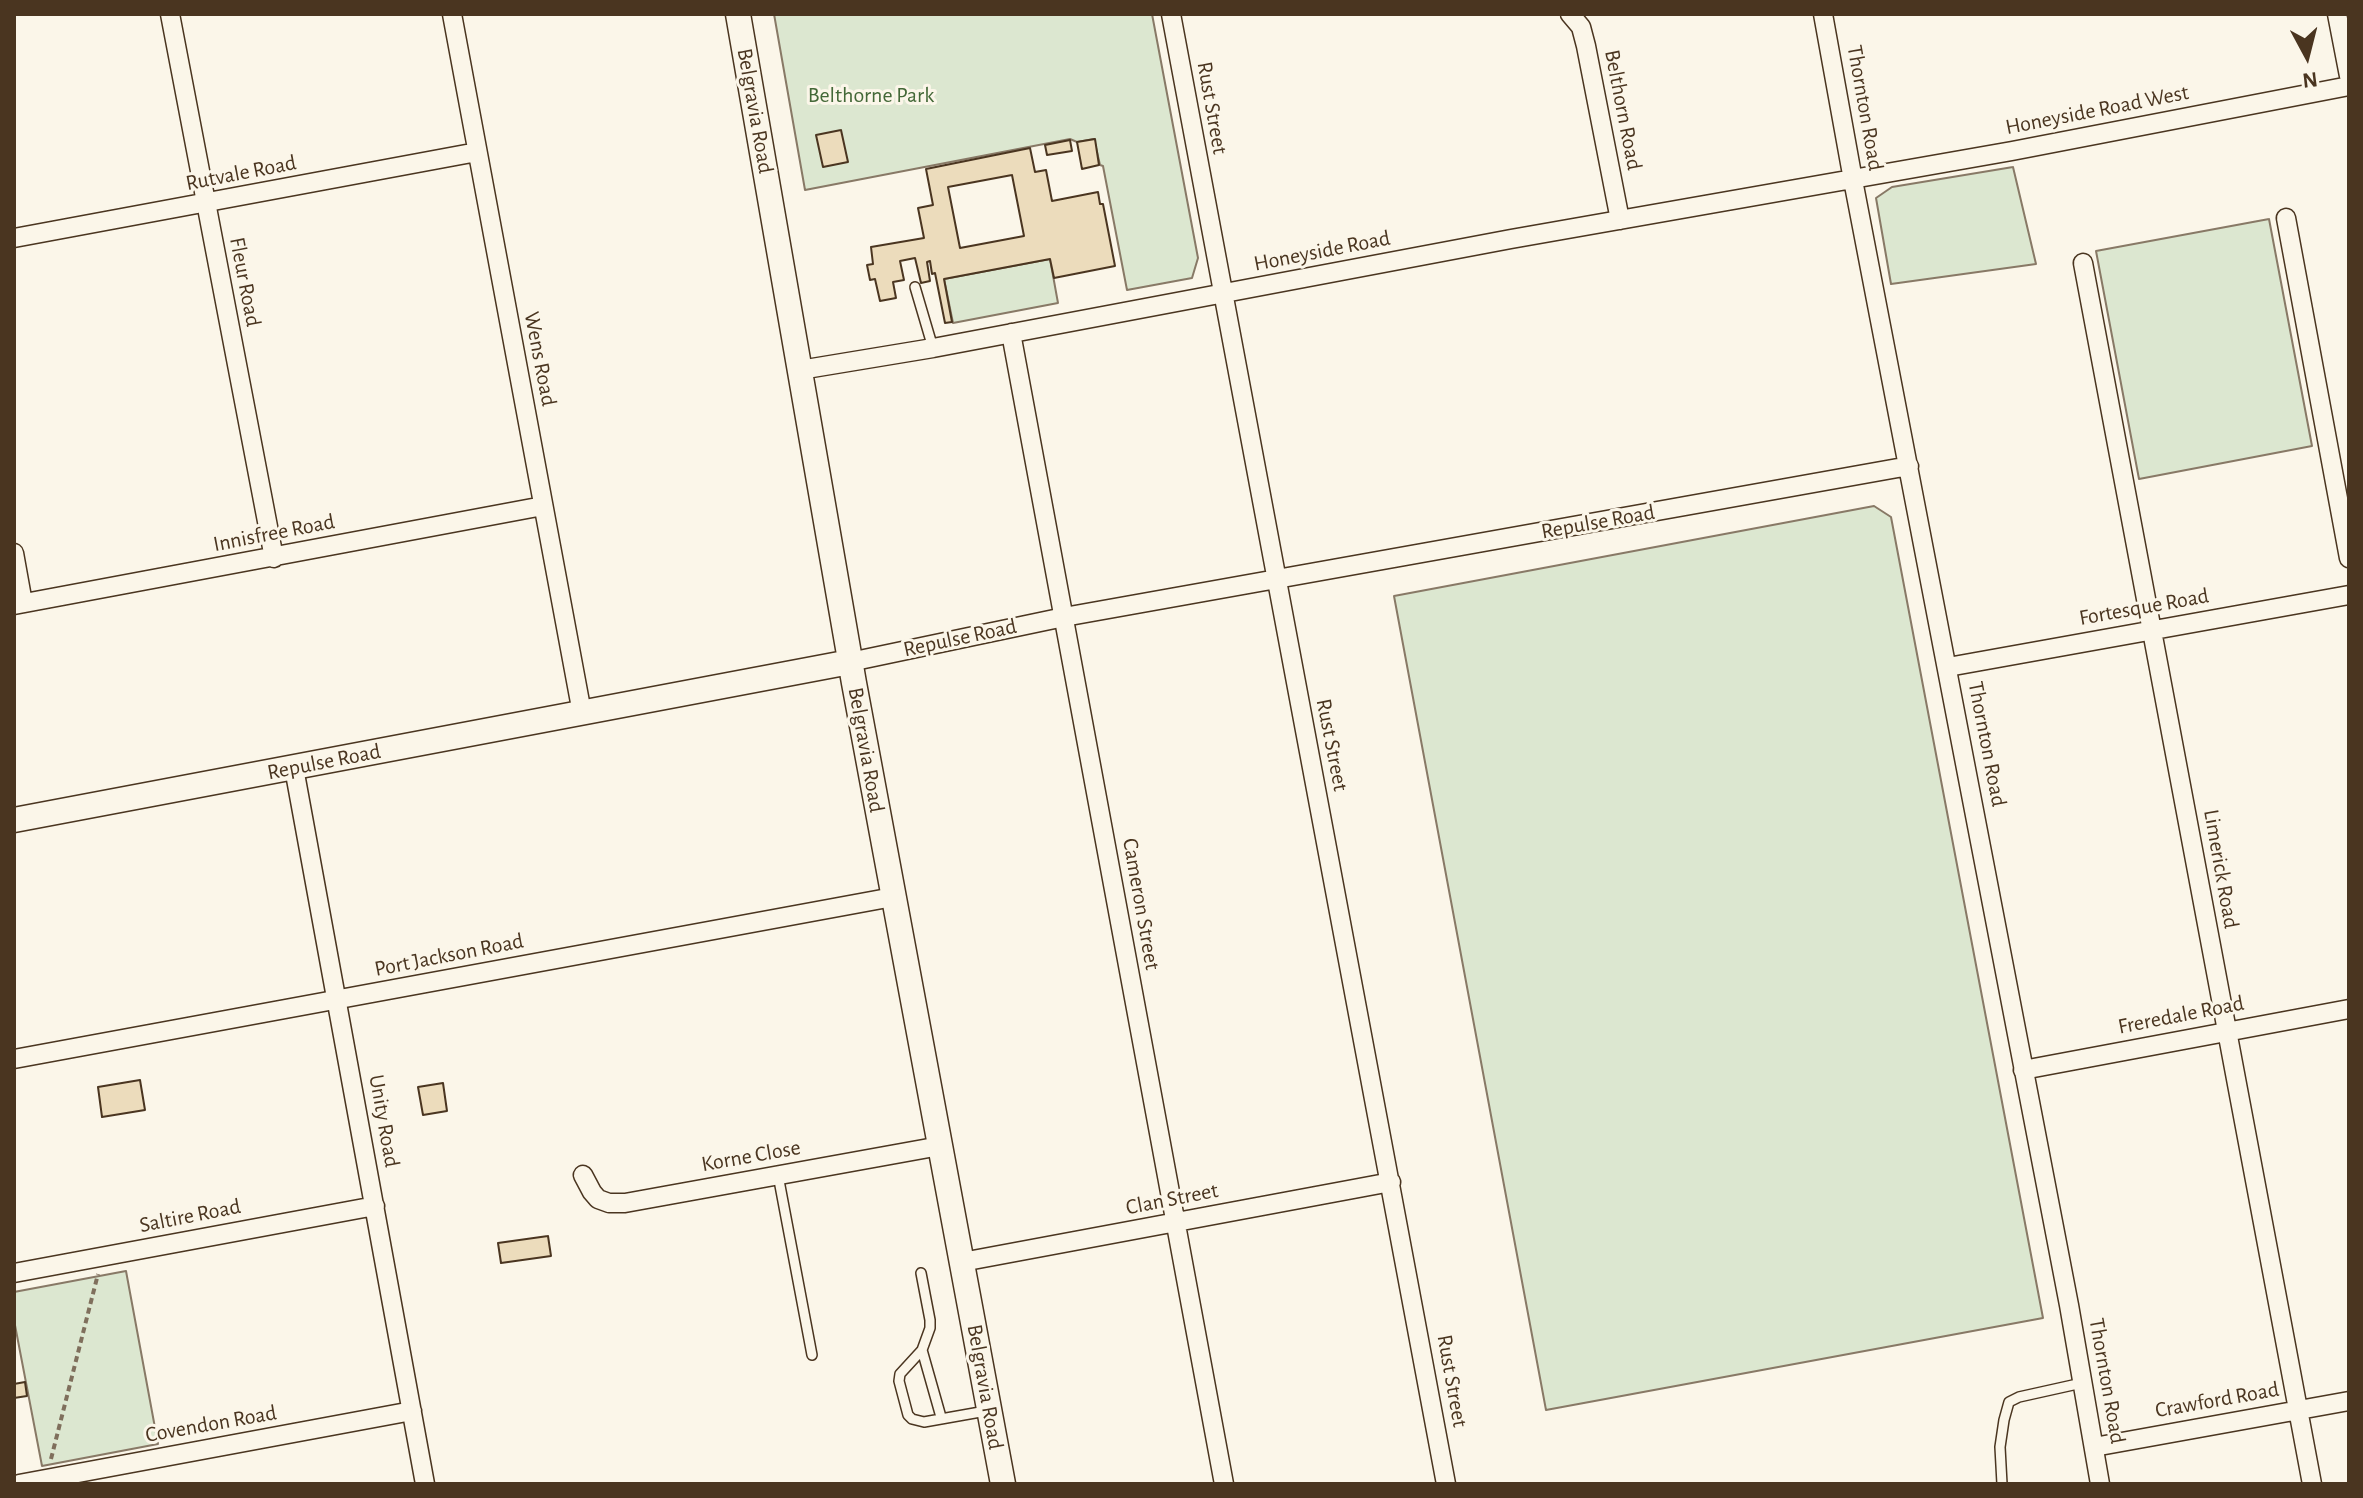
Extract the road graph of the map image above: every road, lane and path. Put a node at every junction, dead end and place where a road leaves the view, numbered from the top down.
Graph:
1 (170, 14) edge
2 (452, 14) edge
3 (738, 14) edge
4 (1171, 14) edge
5 (1570, 14) edge
6 (1823, 14) edge
7 (2337, 14) edge
8 (2349, 76) edge
9 (2349, 86) edge
10 (477, 152) junction
11 (1853, 180) junction
12 (206, 204) junction
13 (2286, 218) dead end
14 (1620, 220) junction
15 (14, 238) edge
16 (2083, 263) dead end
17 (915, 287) dead end
18 (1222, 294) junction
19 (1011, 333) junction
20 (933, 348) junction
21 (800, 370) junction
22 (1909, 466) junction
23 (543, 506) junction
24 (14, 553) edge
25 (274, 558) junction
26 (2349, 558) edge
27 (1277, 580) junction
28 (2349, 595) edge
29 (18, 604) edge
30 (1064, 617) junction
31 (2152, 630) junction
32 (850, 662) junction
33 (1948, 667) junction
34 (582, 713) junction
35 (294, 768) junction
36 (14, 820) edge
37 (893, 897) junction
38 (337, 1001) junction
39 (2349, 1009) edge
40 (2227, 1031) junction
41 (14, 1059) edge
42 (2023, 1070) junction
43 (940, 1146) junction
44 (583, 1175) dead end
45 (778, 1175) junction
46 (1391, 1182) junction
47 (375, 1206) junction
48 (1176, 1222) junction
49 (103, 1256) junction
50 (962, 1262) junction
51 (14, 1273) edge
52 (921, 1273) dead end
53 (922, 1350) junction
54 (812, 1355) dead end
55 (2082, 1383) junction
56 (2349, 1401) edge
57 (2298, 1410) junction
58 (412, 1411) junction
59 (990, 1411) junction
60 (941, 1417) junction
61 (2094, 1447) junction
62 (54, 1478) junction
63 (19, 1484) edge
64 (425, 1484) edge
65 (1003, 1484) edge
66 (1224, 1484) edge
67 (1446, 1484) edge
68 (2002, 1484) edge
69 (2100, 1484) edge
70 (2312, 1484) edge

1 - 12 street, Fleur Road
2 - 10 street, Wens Road
3 - 21 street, Belgravia Road
4 - 18 street, Rust Street
5 - 14 street, Belthorn Road
6 - 11 street, Thornton Road
7 - 8 street
9 - 11 street, Honeyside Road West
10 - 12 street, Rutvale Road
10 - 23 street, Wens Road
11 - 14 street, Honeyside Road
11 - 22 street, Thornton Road
12 - 15 street, Rutvale Road
12 - 25 street, Fleur Road
13 - 26 street
14 - 18 street, Honeyside Road
16 - 31 street, Limerick Road
17 - 20 lane
18 - 19 street, Honeyside Road
18 - 27 street, Rust Street
19 - 20 street, Honeyside Road
19 - 30 street, Cameron Street
20 - 21 street, Honeyside Road
21 - 32 street, Belgravia Road
22 - 27 street, Repulse Road
22 - 33 street, Thornton Road
23 - 25 street, Innisfree Road
23 - 34 street, Wens Road
24 - 29 street
25 - 29 street, Innisfree Road
27 - 30 street, Repulse Road
27 - 46 street, Rust Street
28 - 31 street, Fortesque Road
30 - 32 street, Repulse Road
30 - 48 street, Cameron Street
31 - 33 street, Fortesque Road
31 - 40 street, Limerick Road
32 - 34 street, Repulse Road
32 - 37 street, Belgravia Road
33 - 42 street, Thornton Road
34 - 35 street, Repulse Road
35 - 36 street, Repulse Road
35 - 38 street, Unity Road
37 - 38 street, Port Jackson Road
37 - 43 street, Belgravia Road
38 - 41 street, Port Jackson Road
38 - 47 street, Unity Road
39 - 40 street, Freredale Road
40 - 42 street, Freredale Road
40 - 57 street, Limerick Road
42 - 55 street, Thornton Road
43 - 45 street, Korne Close
43 - 50 street, Belgravia Road
44 - 45 street, Korne Close
45 - 54 lane
46 - 48 street, Clan Street
46 - 67 street, Rust Street
47 - 49 street, Saltire Road
47 - 58 street, Unity Road
48 - 50 street, Clan Street
48 - 66 street, Cameron Street
49 - 51 street, Saltire Road
49 - 62 path
50 - 59 street, Belgravia Road
52 - 53 lane
53 - 60 lane
53 - 60 lane
55 - 61 street, Thornton Road
55 - 68 lane
56 - 57 street, Crawford Road
57 - 61 street, Crawford Road
57 - 70 street, Limerick Road
58 - 62 street, Covendon Road
58 - 64 street, Unity Road
59 - 60 lane
59 - 65 street, Belgravia Road
61 - 69 street, Thornton Road
62 - 63 street, Covendon Road

